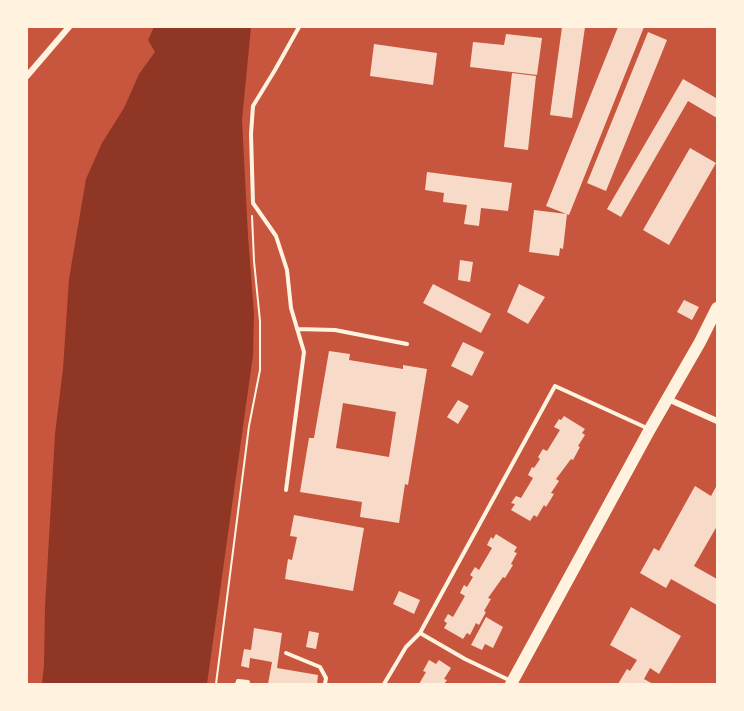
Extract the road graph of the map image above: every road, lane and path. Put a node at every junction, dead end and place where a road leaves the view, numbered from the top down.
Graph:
1 (69, 27) edge
2 (299, 27) edge
3 (27, 76) edge
4 (253, 203) junction
5 (717, 308) edge
6 (297, 329) junction
7 (407, 344) dead end
8 (668, 398) junction
9 (717, 421) edge
10 (650, 429) junction
11 (286, 490) dead end
12 (420, 633) junction
13 (286, 653) dead end
14 (248, 682) dead end
15 (512, 683) edge
16 (216, 684) edge
17 (237, 684) edge
18 (325, 684) edge
19 (384, 684) edge

1 - 3 street
2 - 4 lane
4 - 6 lane
4 - 16 path
5 - 8 main road
6 - 7 lane
6 - 11 lane
8 - 9 street
8 - 10 main road
10 - 12 lane
10 - 15 main road
12 - 15 lane
12 - 19 lane
13 - 18 lane
14 - 17 lane

